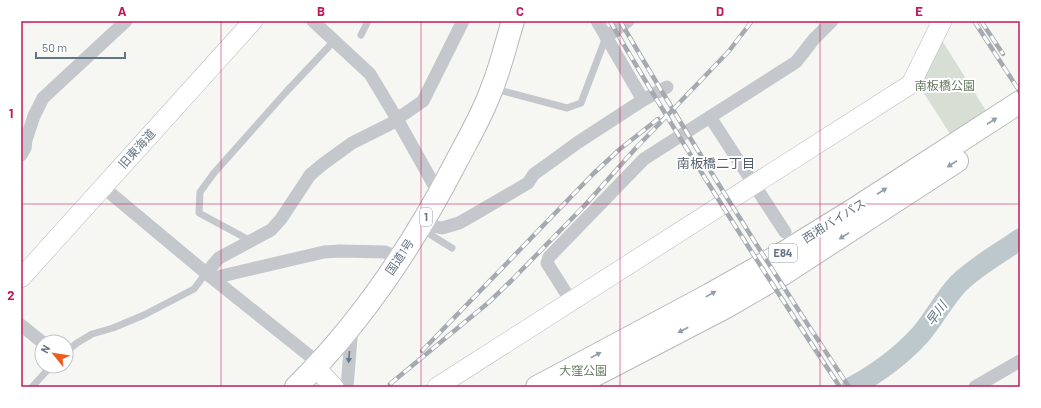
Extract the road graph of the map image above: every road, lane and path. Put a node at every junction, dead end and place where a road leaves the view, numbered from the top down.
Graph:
1 (253, 21) edge
2 (313, 21) edge
3 (368, 21) edge
4 (463, 21) edge
5 (513, 21) edge
6 (597, 21) edge
7 (628, 21) edge
8 (832, 21) edge
9 (942, 21) edge
10 (120, 24) edge
11 (360, 35) dead end
12 (606, 37) junction
13 (335, 40) junction
14 (667, 87) dead end
15 (492, 88) junction
16 (643, 100) junction
17 (1020, 102) edge
18 (710, 117) junction
19 (398, 120) junction
20 (1020, 120) edge
21 (21, 155) edge
22 (755, 184) junction
23 (103, 186) junction
24 (439, 194) junction
25 (422, 224) junction
26 (785, 232) dead end
27 (251, 242) junction
28 (452, 248) dead end
29 (400, 259) junction
30 (24, 269) edge
31 (210, 275) junction
32 (571, 301) junction
33 (21, 325) edge
34 (352, 326) junction
35 (34, 336) edge
36 (74, 345) edge
37 (1020, 361) edge
38 (316, 368) junction
39 (44, 374) edge
40 (32, 387) edge
41 (296, 387) edge
42 (334, 387) edge
43 (347, 387) edge
44 (437, 387) edge
45 (537, 387) edge
46 (572, 387) edge
47 (975, 387) edge

1 - 23 street, 旧東海道
2 - 13 street
3 - 11 lane
4 - 19 street
5 - 15 highway, 国道1号 / 1
6 - 12 street
7 - 12 street
8 - 18 street
9 - 22 street
10 - 21 street
12 - 15 lane
12 - 16 street
13 - 19 street
13 - 27 lane
14 - 16 street
15 - 24 highway, 国道1号 / 1
16 - 25 street
45 -> 17 highway, 西湘バイパス / E84
18 - 22 street
18 - 32 street
19 - 24 street
19 - 27 street
20 -> 46 highway, 西湘バイパス / E84
22 - 26 street
22 - 32 street
23 - 30 street, 旧東海道
23 - 31 street
24 - 25 highway, 国道1号 / 1
25 - 28 lane
25 - 29 highway, 国道1号 / 1
27 - 31 street
29 - 31 street
29 - 34 highway, 国道1号 / 1
31 - 36 lane
31 - 38 street
32 - 44 street
33 - 35 street
34 - 38 highway, 国道1号 / 1
34 -> 43 street
37 - 47 street
38 - 41 highway, 国道1号 / 1
38 - 42 street
39 - 40 lane

